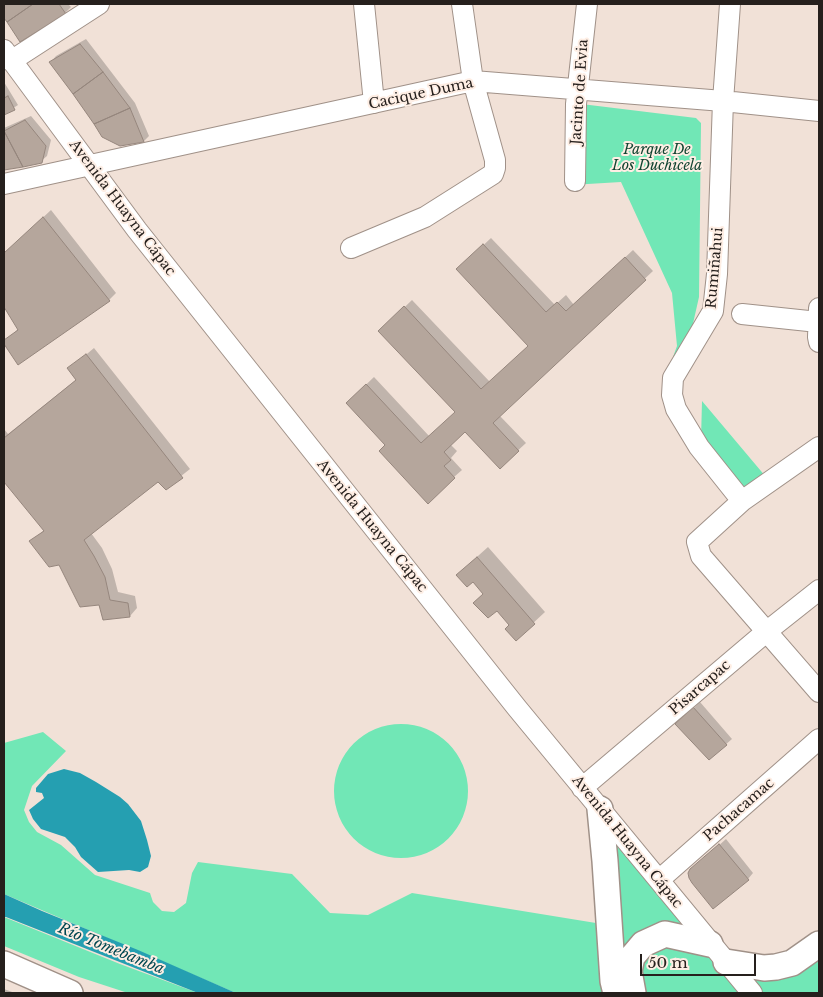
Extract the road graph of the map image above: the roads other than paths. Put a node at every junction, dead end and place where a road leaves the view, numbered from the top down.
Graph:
1 (99, 4) edge
2 (364, 4) edge
3 (462, 4) edge
4 (587, 4) edge
5 (730, 4) edge
6 (8, 55) edge
7 (473, 81) junction
8 (578, 90) junction
9 (723, 101) junction
10 (374, 103) junction
11 (819, 111) edge
12 (89, 166) junction
13 (575, 181) dead end
14 (4, 184) edge
15 (351, 248) dead end
16 (742, 314) dead end
17 (819, 324) edge
18 (819, 447) edge
19 (742, 500) junction
20 (819, 590) edge
21 (766, 632) junction
22 (819, 692) edge
23 (819, 739) edge
24 (582, 788) junction
25 (600, 809) junction
26 (659, 880) junction
27 (819, 944) edge
28 (718, 953) junction
29 (4, 964) edge
30 (70, 993) edge
31 (616, 993) edge
32 (633, 993) edge
33 (752, 993) edge

1 - 6 street
2 - 10 street
3 - 7 street
4 - 8 street, Jacinto de Evia
5 - 9 street, Rumiñahui
6 - 12 street, Avenida Huayna Cápac
7 - 8 street, Cacique Duma
7 - 10 street, Cacique Duma
7 - 15 street
8 - 9 street, Cacique Duma
8 - 13 street, Jacinto de Evia
9 - 11 street, Cacique Duma
9 - 19 street, Rumiñahui
10 - 12 street, Cacique Duma
12 - 14 street, Cacique Duma
12 - 24 street, Avenida Huayna Cápac
16 - 17 street
18 - 19 street
19 - 21 street
20 - 21 street, Pisarcapac
21 - 22 street
21 - 24 street, Pisarcapac
23 - 26 street, Pachacamac
24 - 25 street, Avenida Huayna Cápac
25 - 26 street, Avenida Huayna Cápac
25 - 31 main road
26 - 28 street, Avenida Huayna Cápac
27 - 28 main road
28 - 32 main road
28 - 33 street, Avenida Huayna Cápac
29 - 30 main road

